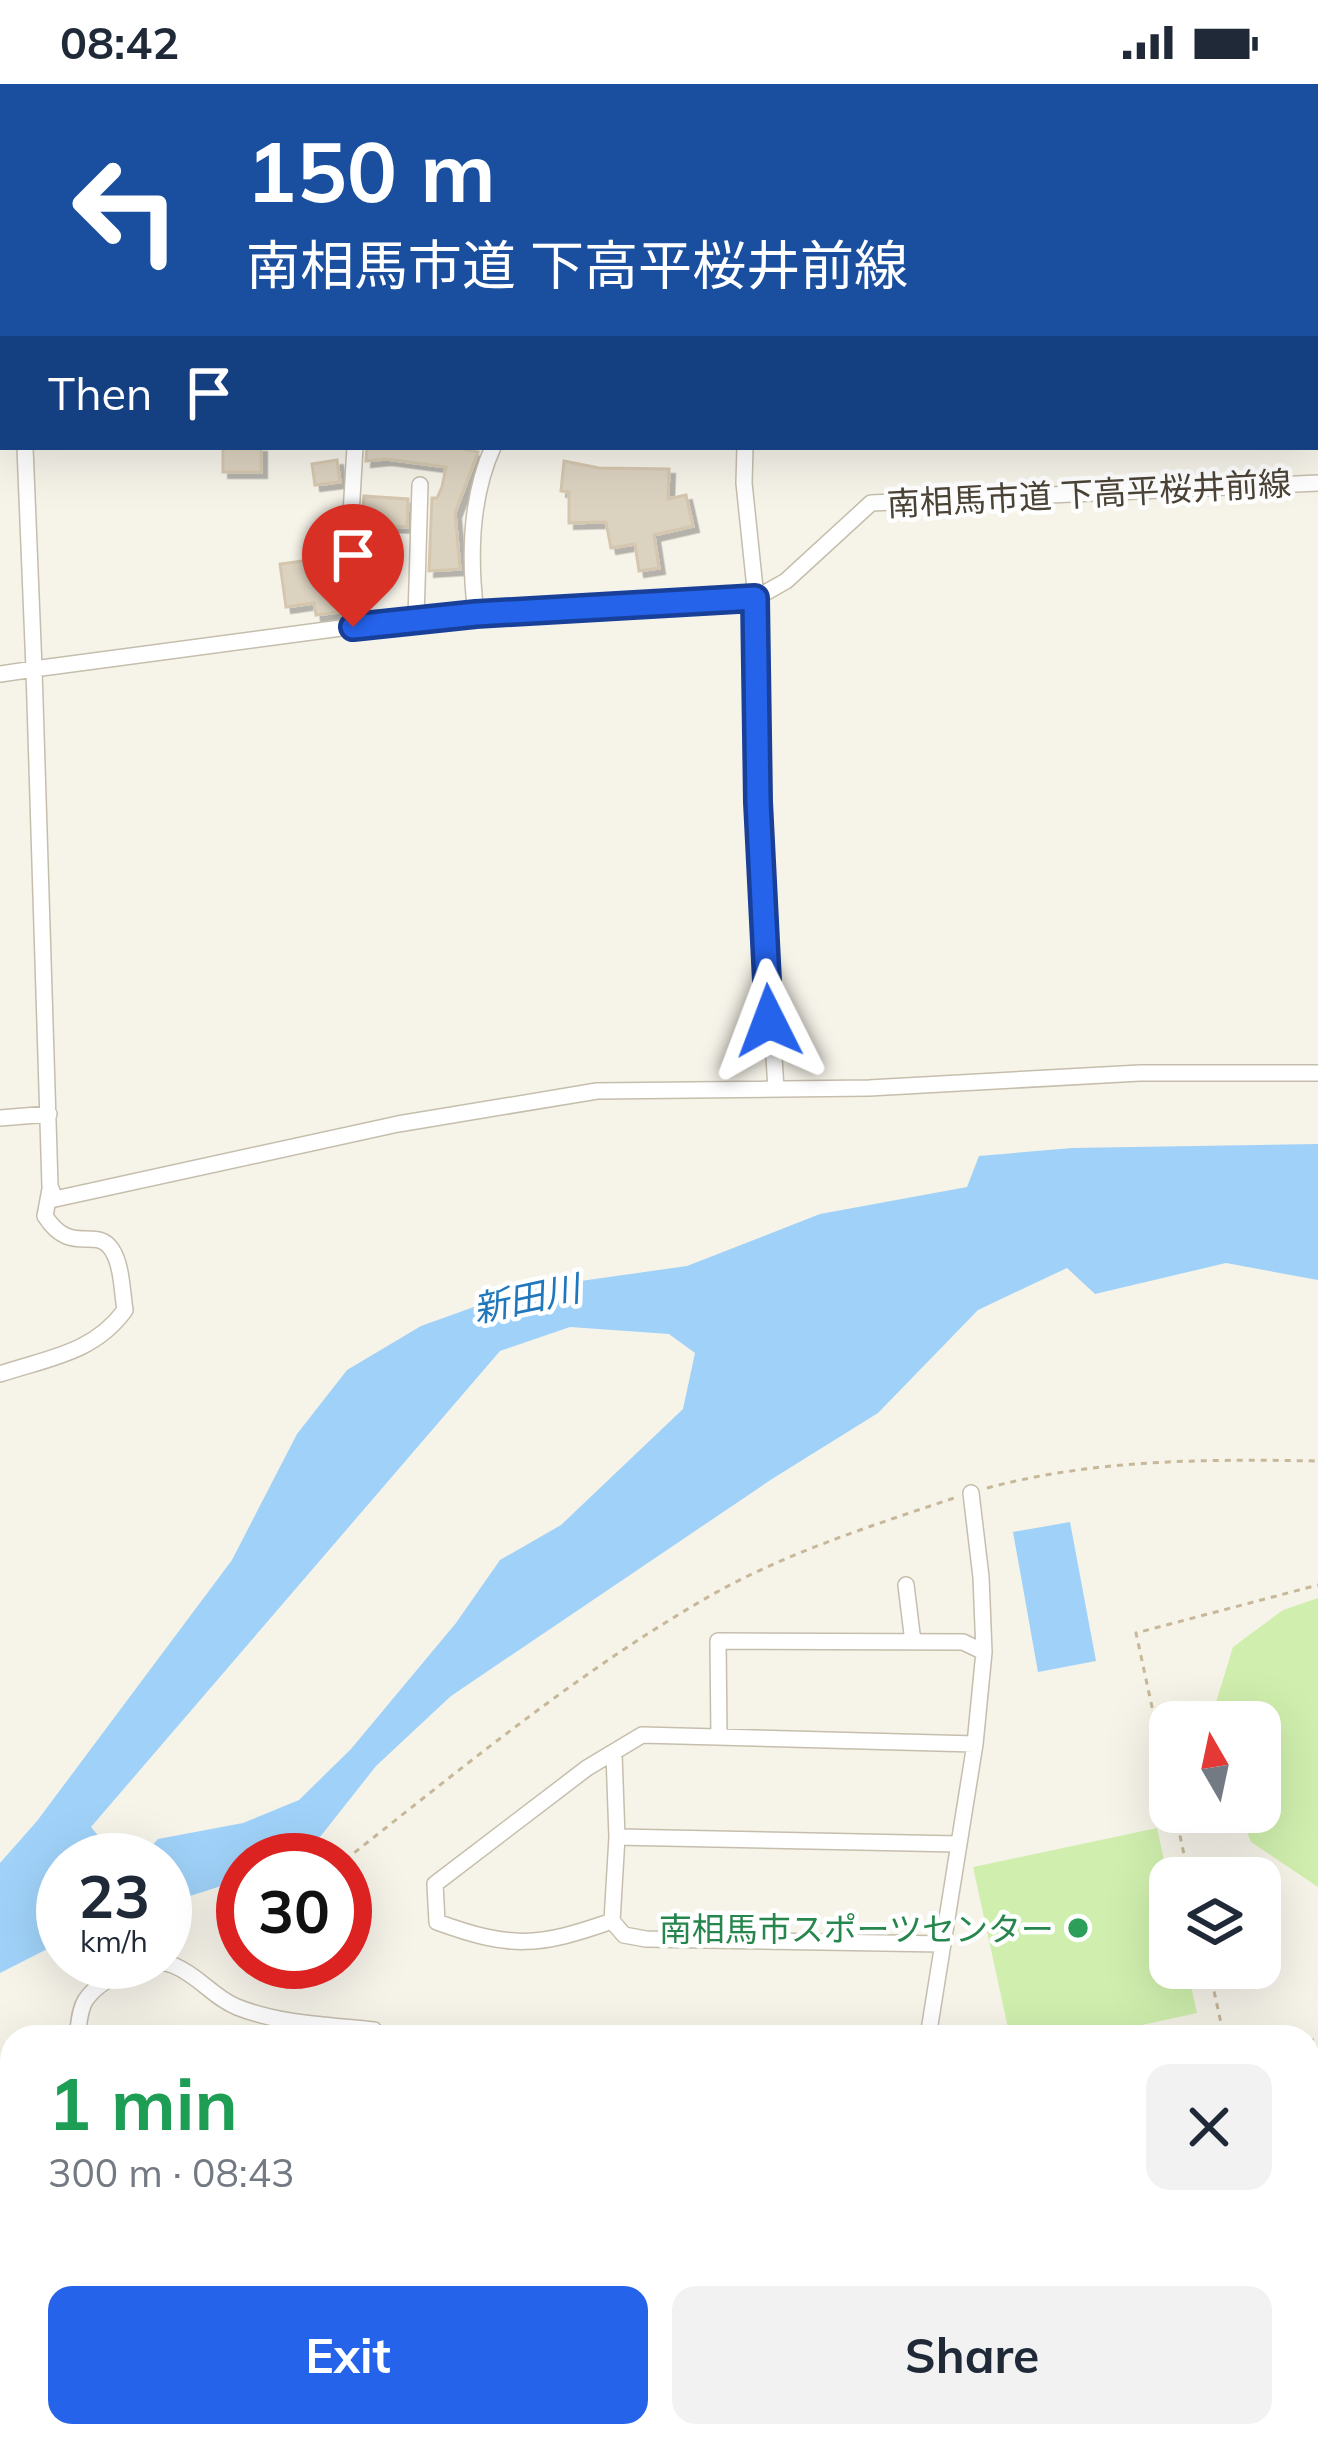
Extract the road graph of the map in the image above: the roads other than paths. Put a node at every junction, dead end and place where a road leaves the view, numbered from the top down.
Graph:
1 (25, 450) edge
2 (355, 450) edge
3 (492, 450) edge
4 (745, 450) edge
5 (1318, 482) edge
6 (420, 485) dead end
7 (755, 598) junction
8 (476, 614) junction
9 (416, 618) junction
10 (353, 627) junction
11 (34, 669) junction
12 (0, 674) edge
13 (1318, 1073) edge
14 (776, 1088) junction
15 (49, 1114) junction
16 (0, 1118) edge
17 (50, 1186) junction
18 (0, 1374) edge
19 (971, 1492) road end
20 (906, 1586) dead end
21 (913, 1642) junction
22 (984, 1652) junction
23 (719, 1737) junction
24 (975, 1744) junction
25 (614, 1754) junction
26 (617, 1837) junction
27 (958, 1844) junction
28 (612, 1921) junction
29 (943, 1944) junction
30 (79, 2025) edge
31 (332, 2025) edge
32 (930, 2025) edge

1 - 11 street
2 - 10 street
3 - 8 street
4 - 7 street
5 - 7 street, 南相馬市道 下高平桜井前線
6 - 9 street
7 - 8 street
7 - 14 street
8 - 9 street
9 - 10 street
10 - 11 street
11 - 12 street
11 - 15 street
13 - 14 street
14 - 17 street
15 - 16 street
15 - 17 street
17 - 18 street
19 - 22 street
20 - 21 street
21 - 22 street
21 - 23 street
22 - 24 street
23 - 24 street
23 - 25 street
24 - 27 street
25 - 26 street
25 - 28 street
26 - 27 street
26 - 28 street
27 - 29 street
28 - 29 street
29 - 32 street
30 - 31 street

